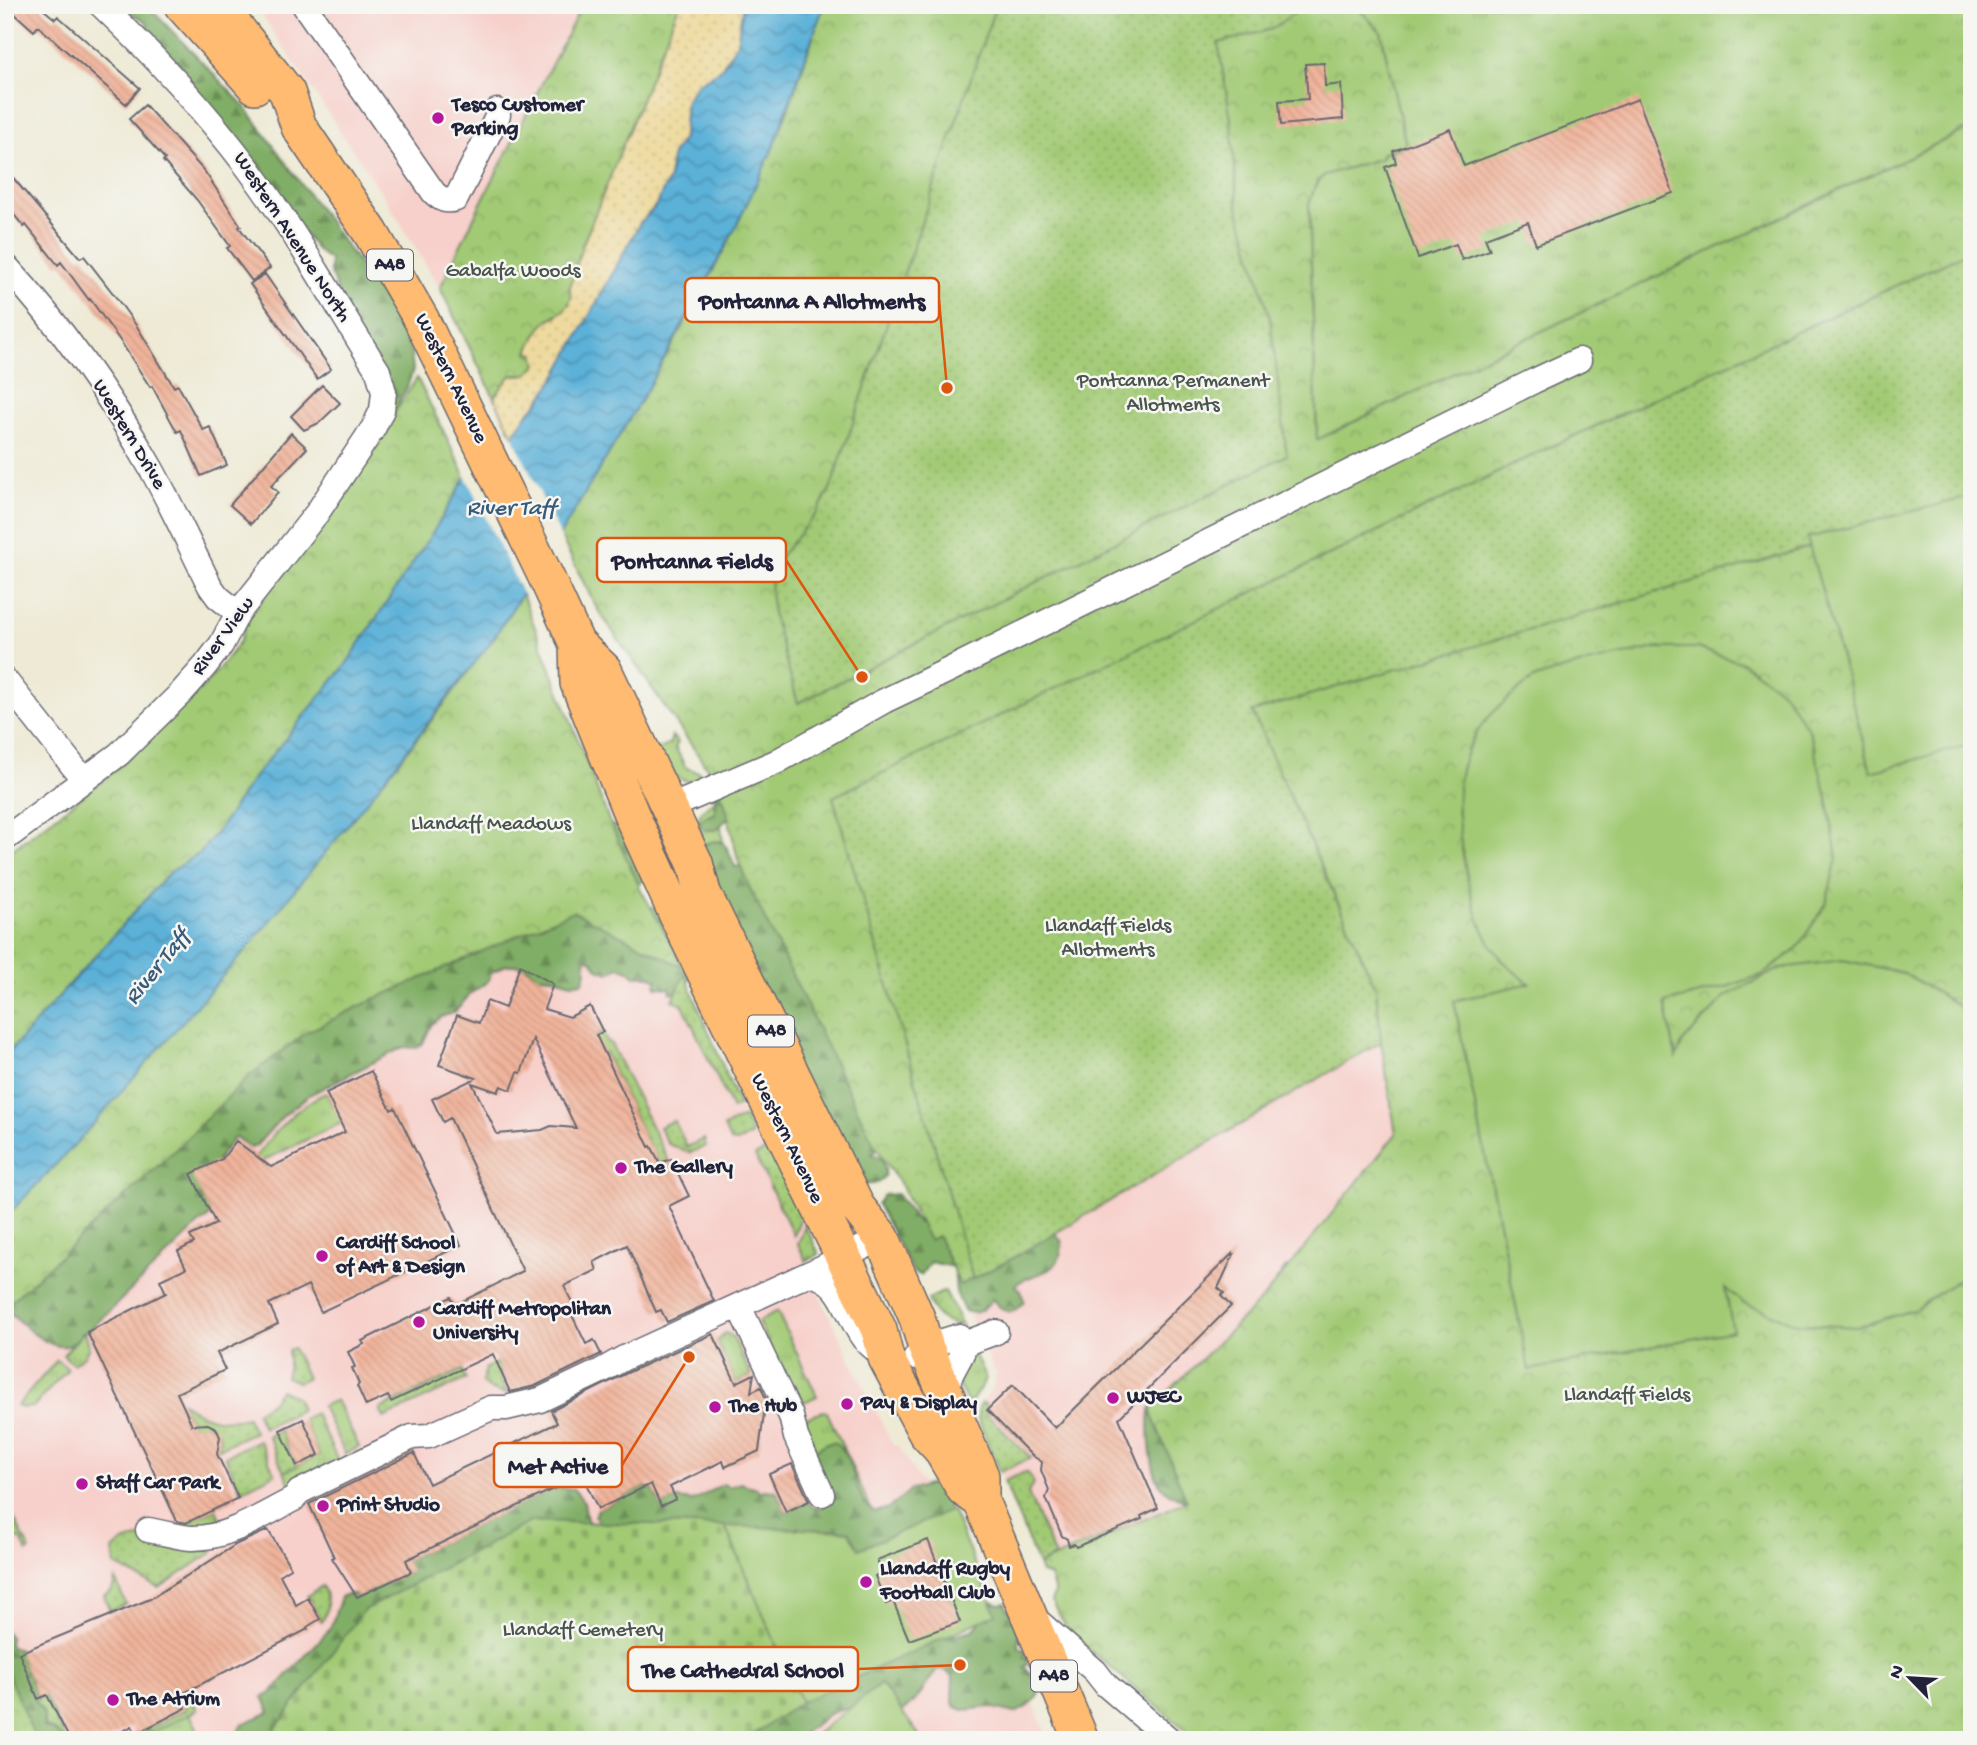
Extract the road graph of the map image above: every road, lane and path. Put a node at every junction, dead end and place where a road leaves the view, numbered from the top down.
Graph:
1 (101, 5) edge
2 (182, 5) edge
3 (218, 5) edge
4 (304, 5) edge
5 (497, 111) dead end
6 (299, 127) junction
7 (5, 265) edge
8 (1579, 360) dead end
9 (374, 427) joint
10 (238, 613) junction
11 (577, 644) junction
12 (5, 680) edge
13 (84, 780) junction
14 (668, 808) junction
15 (5, 839) edge
16 (882, 1238) junction
17 (844, 1257) junction
18 (808, 1274) junction
19 (740, 1305) junction
20 (996, 1332) dead end
21 (966, 1343) junction
22 (926, 1348) junction
23 (886, 1358) junction
24 (946, 1394) junction
25 (940, 1448) junction
26 (822, 1494) dead end
27 (981, 1501) junction
28 (148, 1530) dead end
29 (1027, 1612) junction
30 (1081, 1740) edge
31 (1170, 1740) edge

1 - 9 street, Western Avenue North
2 - 6 highway, Western Avenue / A48
3 - 6 highway, Western Avenue / A48
4 - 5 street
6 - 11 highway, Western Avenue / A48
7 - 10 street, Western Drive
8 - 14 street
9 - 10 street, River View
10 - 13 street, River View
11 - 14 highway, Western Avenue / A48
11 - 17 highway, Western Avenue / A48
12 - 13 street
13 - 15 street, River View
14 - 16 highway, Western Avenue / A48
16 - 17 street
16 - 22 highway, Western Avenue / A48
17 - 18 street
17 - 23 highway, Western Avenue / A48
18 - 19 street
18 - 23 street
19 - 26 street
19 - 28 street
20 - 21 street
21 - 22 street
21 - 24 street
22 - 24 highway, Western Avenue / A48
22 - 25 street
23 - 25 highway, Western Avenue / A48
24 - 27 highway, Western Avenue / A48
25 - 27 highway, Western Avenue / A48
27 - 29 highway, Western Avenue / A48
29 - 30 highway, Western Avenue / A48
29 - 31 street

